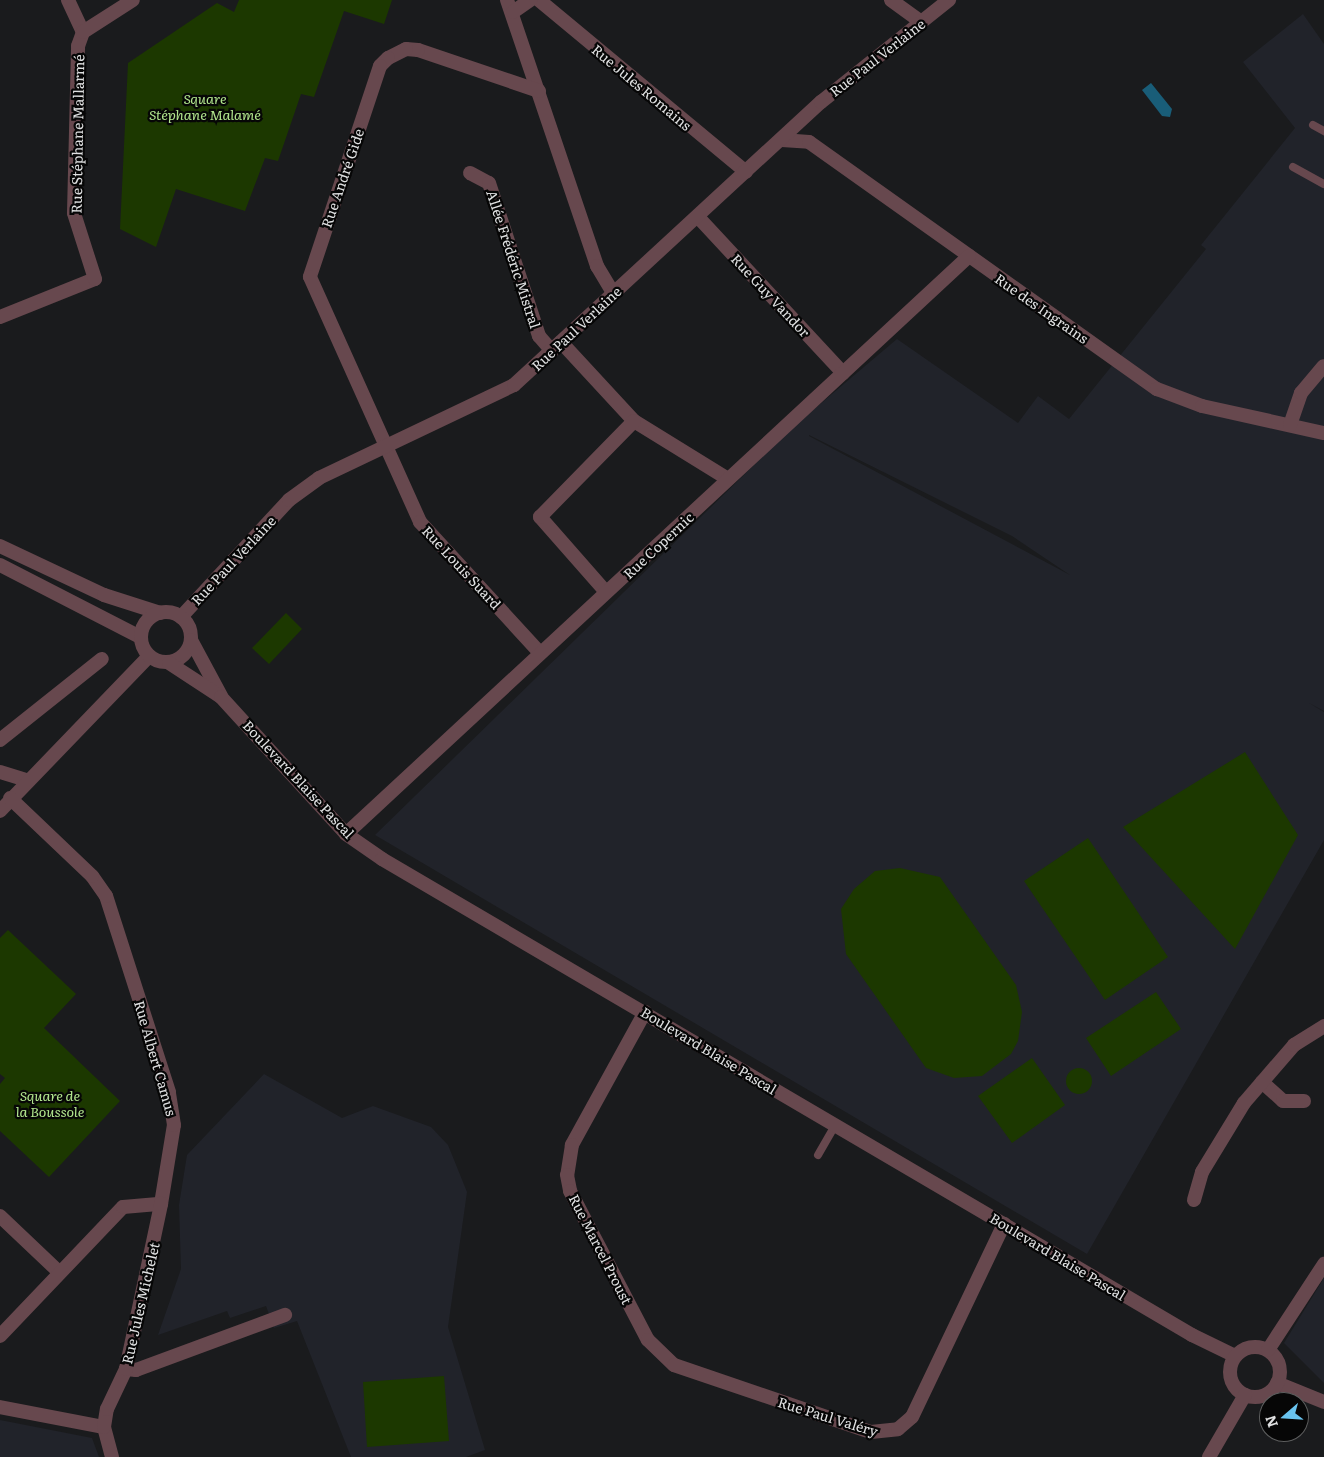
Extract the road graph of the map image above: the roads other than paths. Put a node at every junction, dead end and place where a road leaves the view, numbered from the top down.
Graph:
1 (68, 0) edge
2 (133, 0) edge
3 (530, 0) edge
4 (540, 0) edge
5 (891, 0) edge
6 (949, 0) edge
7 (510, 6) edge
8 (921, 22) junction
9 (84, 32) junction
10 (539, 91) junction
11 (1313, 125) dead end
12 (1324, 131) edge
13 (782, 140) junction
14 (1293, 167) dead end
15 (746, 172) junction
16 (470, 173) dead end
17 (1324, 184) edge
18 (698, 217) junction
19 (969, 256) junction
20 (614, 294) junction
21 (0, 317) edge
22 (557, 346) junction
23 (1324, 366) edge
24 (843, 373) junction
25 (634, 421) junction
26 (1290, 425) junction
27 (1324, 433) edge
28 (384, 446) junction
29 (728, 479) junction
30 (0, 546) edge
31 (0, 565) edge
32 (606, 592) junction
33 (160, 612) junction
34 (181, 617) junction
35 (140, 637) junction
36 (191, 640) junction
37 (539, 652) junction
38 (148, 656) junction
39 (102, 659) dead end
40 (169, 662) junction
41 (221, 697) junction
42 (0, 740) edge
43 (0, 772) edge
44 (26, 780) junction
45 (10, 798) junction
46 (0, 811) edge
47 (346, 834) junction
48 (645, 1012) junction
49 (1324, 1026) edge
50 (1262, 1082) junction
51 (1304, 1101) dead end
52 (835, 1125) junction
53 (818, 1155) dead end
54 (1194, 1200) dead end
55 (161, 1204) junction
56 (0, 1216) edge
57 (1004, 1224) junction
58 (1324, 1264) edge
59 (59, 1272) junction
60 (285, 1315) dead end
61 (0, 1336) edge
62 (655, 1350) joint
63 (1268, 1350) junction
64 (1235, 1356) junction
65 (126, 1369) junction
66 (1278, 1383) junction
67 (1245, 1395) junction
68 (1324, 1402) edge
69 (0, 1407) edge
70 (104, 1427) junction
71 (112, 1457) edge
72 (1209, 1457) edge

1 - 9 street
2 - 9 street
3 - 7 street
4 - 15 street, Rue Jules Romains
5 - 8 street
6 - 8 street, Rue Paul Verlaine
7 - 10 street
8 - 13 street, Rue Paul Verlaine
9 - 21 street, Rue Stéphane Mallarmé
10 - 20 street
10 - 28 street, Rue André Gide
11 - 12 lane
13 - 15 street, Rue Paul Verlaine
13 - 19 street, Rue des Ingrains
14 - 17 lane
15 - 18 street, Rue Paul Verlaine
16 - 22 street, Allée Frédéric Mistral
18 - 20 street, Rue Paul Verlaine
18 - 24 street, Rue Guy Vandor
19 - 24 street, Rue Copernic
19 - 26 street, Rue des Ingrains
20 - 22 street, Rue Paul Verlaine
22 - 25 street, Allée Frédéric Mistral
22 - 28 street, Rue Paul Verlaine
23 - 26 street
24 - 29 street, Rue Copernic
25 - 29 street, Allée Frédéric Mistral
25 - 32 street
26 - 27 street, Rue des Ingrains
28 - 34 street, Rue Paul Verlaine
28 - 37 street, Rue Louis Suard
29 - 32 street, Rue Copernic
30 - 33 street
31 - 35 street
32 - 37 street, Rue Copernic
33 - 34 street
33 - 35 street
34 - 36 street, Boulevard Blaise Pascal
35 - 38 street
36 - 40 street
36 - 41 street, Boulevard Blaise Pascal
37 - 47 street, Rue Copernic
38 - 40 street, Boulevard Blaise Pascal
38 - 44 street
39 - 42 street
40 - 41 street, Boulevard Blaise Pascal
41 - 47 street, Boulevard Blaise Pascal
43 - 44 street
44 - 45 street
45 - 46 street
45 - 55 street, Rue Albert Camus
47 - 48 street, Boulevard Blaise Pascal
48 - 52 street, Boulevard Blaise Pascal
48 - 62 street, Rue Marcel Proust
49 - 50 street
50 - 51 street
50 - 54 street
52 - 53 lane
52 - 57 street, Boulevard Blaise Pascal
55 - 59 street
55 - 65 street, Rue Jules Michelet
56 - 59 street
57 - 62 street, Rue Paul Valéry
57 - 64 street, Boulevard Blaise Pascal
58 - 63 street
59 - 61 street
60 - 65 street
63 - 64 street
63 - 66 street
64 - 67 street
65 - 70 street, Rue Jules Michelet
66 - 67 street
66 - 68 street
67 - 72 street
69 - 70 street
70 - 71 street, Rue Jules Michelet

